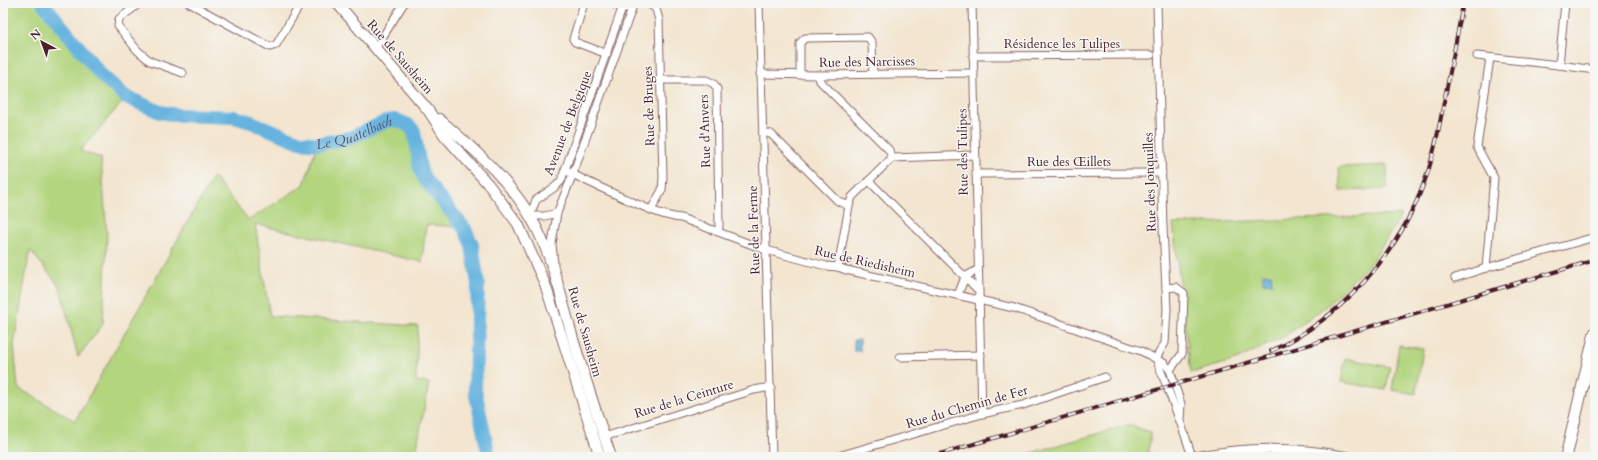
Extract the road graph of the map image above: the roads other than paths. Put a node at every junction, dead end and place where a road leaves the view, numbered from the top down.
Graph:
1 (140, 3) edge
2 (190, 3) edge
3 (301, 3) edge
4 (337, 3) edge
5 (404, 3) edge
6 (584, 3) edge
7 (610, 3) edge
8 (648, 3) edge
9 (759, 3) edge
10 (972, 3) edge
11 (1157, 3) edge
12 (1565, 3) edge
13 (624, 5) edge
14 (633, 7) edge
15 (375, 49) junction
16 (607, 54) junction
17 (1151, 55) dead end
18 (973, 56) junction
19 (1477, 56) dead end
20 (1490, 58) junction
21 (1559, 65) junction
22 (1595, 70) edge
23 (183, 72) dead end
24 (974, 72) junction
25 (760, 74) junction
26 (873, 74) junction
27 (800, 75) junction
28 (818, 75) junction
29 (660, 80) junction
30 (428, 110) junction
31 (763, 132) junction
32 (975, 155) junction
33 (892, 158) junction
34 (565, 170) junction
35 (1162, 173) junction
36 (573, 174) junction
37 (976, 174) junction
38 (869, 181) junction
39 (849, 206) junction
40 (651, 210) junction
41 (557, 213) junction
42 (530, 216) junction
43 (518, 224) junction
44 (718, 232) junction
45 (1595, 236) edge
46 (766, 250) junction
47 (838, 267) junction
48 (1486, 268) junction
49 (978, 270) junction
50 (965, 277) junction
51 (556, 278) junction
52 (1455, 278) dead end
53 (1166, 288) junction
54 (978, 290) junction
55 (958, 295) junction
56 (979, 300) junction
57 (1595, 334) edge
58 (981, 355) junction
59 (900, 357) dead end
60 (1156, 358) junction
61 (1170, 370) junction
62 (1105, 377) dead end
63 (771, 387) junction
64 (982, 414) junction
65 (1180, 419) junction
66 (599, 438) junction
67 (600, 457) edge
68 (611, 457) edge
69 (772, 457) edge
70 (835, 457) edge
71 (1192, 457) edge
72 (1196, 457) edge
73 (1349, 457) edge
74 (1566, 457) edge

1 - 23 street
2 - 3 street
4 - 15 main road, Rue de Sausheim
5 - 15 street
6 - 16 street
7 - 13 street
8 - 29 street, Rue de Bruges
9 - 25 street, Rue de la Ferme
10 - 18 street, Rue des Tulipes
11 - 35 street, Rue des Jonquilles
12 - 21 street
13 - 14 street
13 - 16 street, Avenue de Belgique
14 - 36 street, Avenue de Belgique
15 - 30 main road, Rue de Sausheim
16 - 34 street, Avenue de Belgique
17 - 18 street, Résidence les Tulipes
18 - 24 street, Rue des Tulipes
19 - 20 street
20 - 21 street
20 - 48 street
21 - 22 street
24 - 26 street, Rue des Narcisses
24 - 32 street, Rue des Tulipes
25 - 27 street, Rue des Narcisses
25 - 31 street, Rue de la Ferme
26 - 27 street
26 - 28 street, Rue des Narcisses
27 - 28 street, Rue des Narcisses
28 - 33 street
29 - 40 street, Rue de Bruges
29 - 44 street, Rue d'Anvers
30 - 42 main road, Rue de Sausheim
30 - 43 main road, Rue de Sausheim
31 - 39 street
31 - 46 street, Rue de la Ferme
32 - 33 street
32 - 37 street, Rue des Tulipes
33 - 38 street
34 - 36 street, Rue de Riedisheim
34 - 42 street, Avenue de Belgique
35 - 37 street, Rue des Œillets
35 - 53 street, Rue des Jonquilles
36 - 40 street, Rue de Riedisheim
36 - 41 street, Avenue de Belgique
37 - 49 street, Rue des Tulipes
38 - 39 street
38 - 50 street
39 - 47 street
40 - 44 street, Rue de Riedisheim
41 - 42 street
41 - 51 street, Avenue de Belgique
42 - 43 street
42 - 51 main road, Rue de Sausheim
43 - 66 main road, Rue de Sausheim
44 - 46 street, Rue de Riedisheim
45 - 48 street
46 - 47 street, Rue de Riedisheim
46 - 63 street, Rue de la Ferme
47 - 55 street, Rue de Riedisheim
48 - 52 street
49 - 50 street
49 - 54 street, Rue des Tulipes
50 - 54 street
50 - 55 street
51 - 66 main road, Rue de Sausheim
53 - 60 street, Rue des Jonquilles
53 - 61 street
54 - 56 street, Rue des Tulipes
55 - 56 street, Rue de Riedisheim
56 - 58 street, Rue des Tulipes
56 - 60 street, Rue de Riedisheim
57 - 74 main road
58 - 59 street
58 - 64 street, Rue des Tulipes
60 - 61 street, Rue de Riedisheim
60 - 65 street
61 - 65 street
62 - 64 street, Rue du Chemin de Fer
63 - 66 street, Rue de la Ceinture
63 - 69 street, Rue de la Ferme
64 - 70 street, Rue du Chemin de Fer
65 - 71 street
66 - 67 main road, Rue de Sausheim
66 - 68 main road, Rue de Sausheim
72 - 73 street

